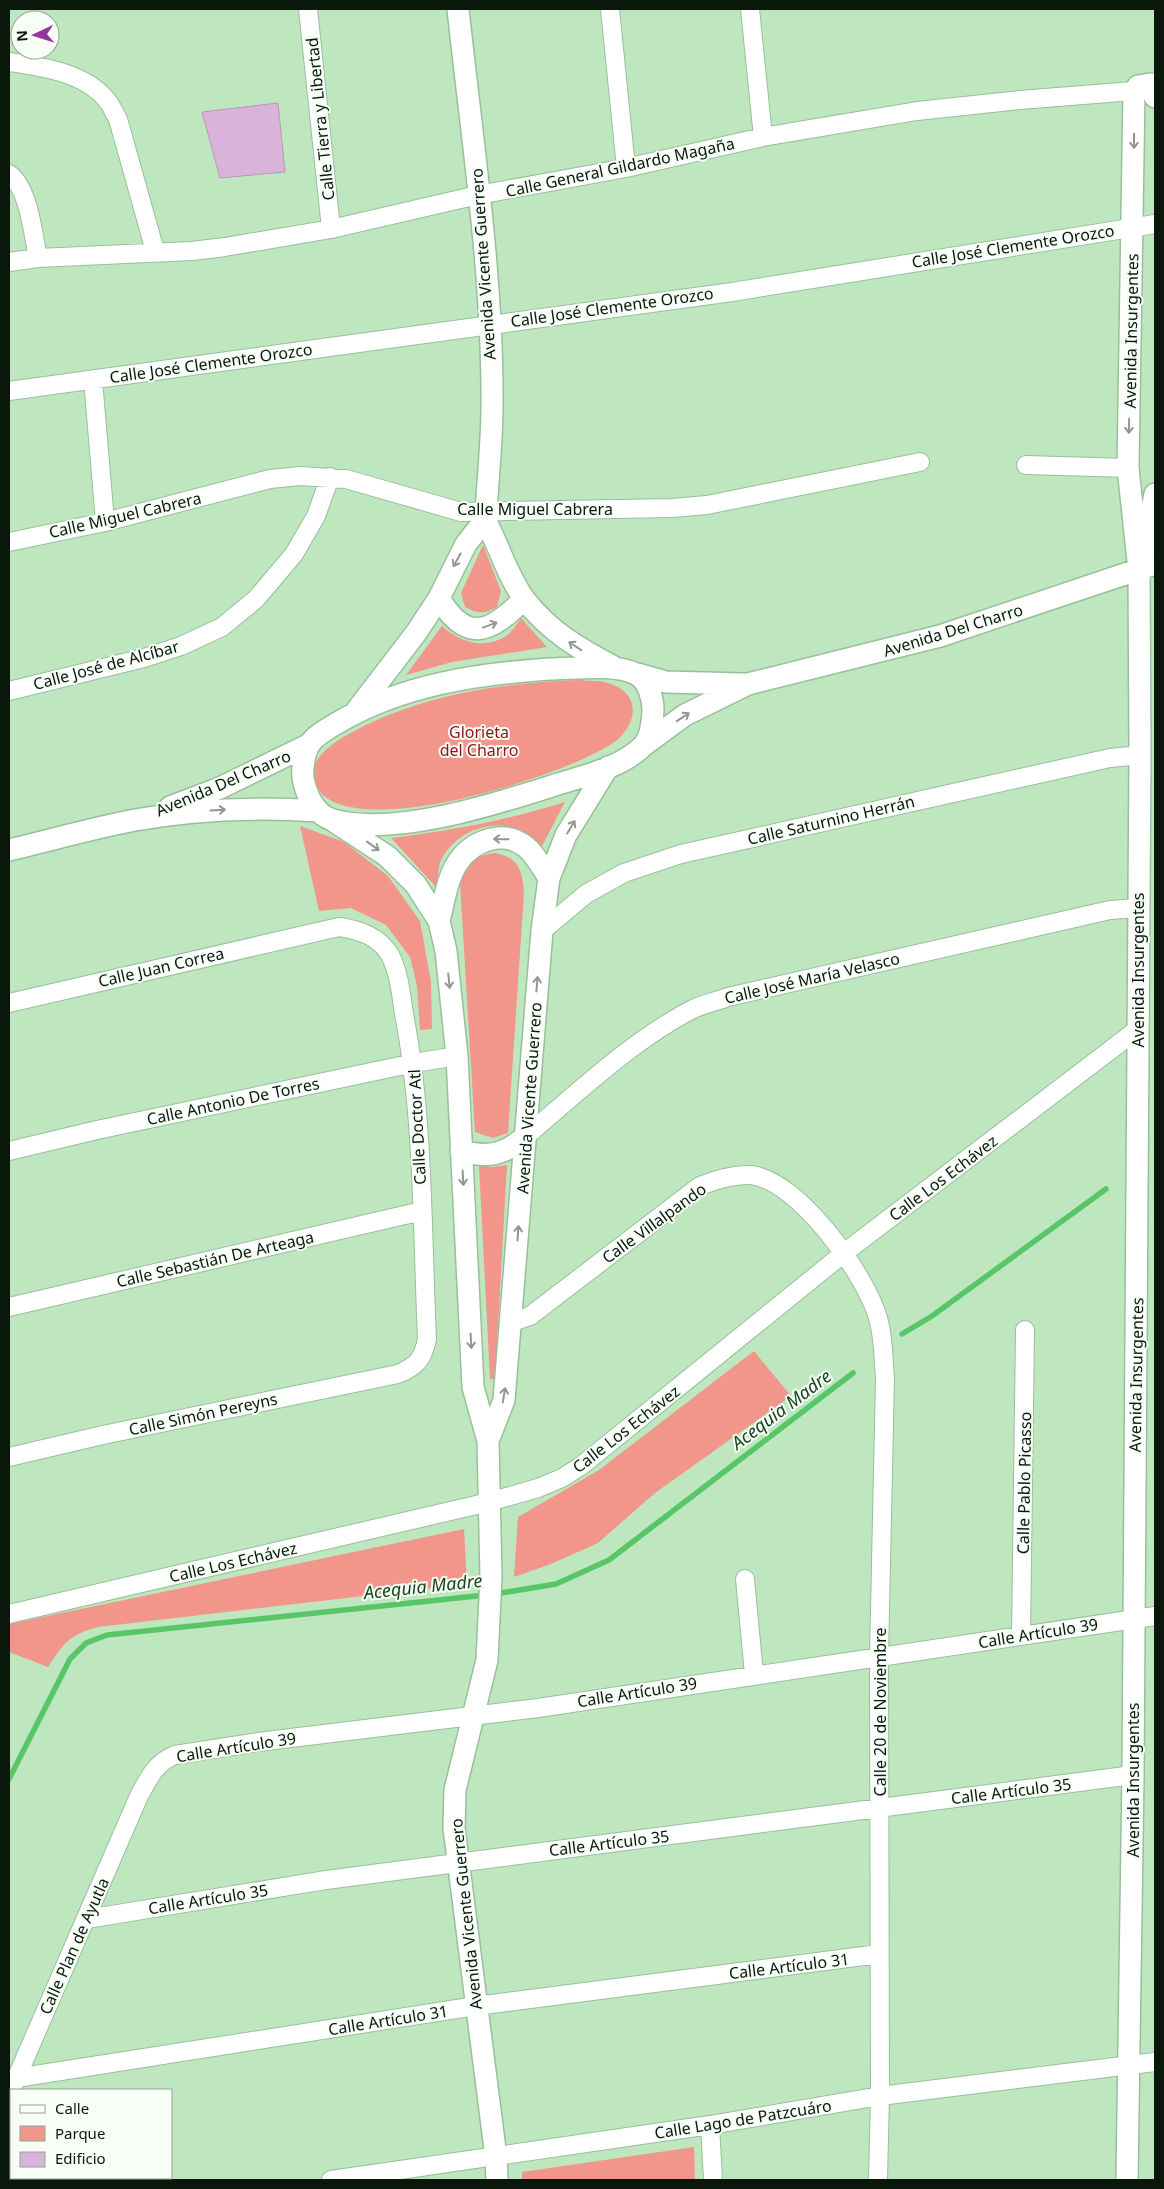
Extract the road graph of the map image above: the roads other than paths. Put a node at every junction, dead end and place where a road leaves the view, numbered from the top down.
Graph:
1 (308, 9) edge
2 (458, 9) edge
3 (610, 9) edge
4 (750, 9) edge
5 (9, 62) edge
6 (1143, 96) edge
7 (763, 137) junction
8 (626, 168) junction
9 (9, 174) edge
10 (478, 195) junction
11 (1155, 224) edge
12 (1133, 226) junction
13 (331, 229) junction
14 (155, 251) junction
15 (38, 258) junction
16 (9, 262) edge
17 (489, 324) junction
18 (93, 380) junction
19 (9, 391) edge
20 (920, 462) dead end
21 (1026, 465) dead end
22 (1128, 468) junction
23 (330, 477) junction
24 (1155, 494) edge
25 (485, 516) junction
26 (105, 522) junction
27 (9, 542) edge
28 (1147, 567) edge
29 (438, 598) junction
30 (524, 599) junction
31 (618, 669) junction
32 (638, 674) junction
33 (748, 684) junction
34 (9, 691) edge
35 (355, 712) junction
36 (310, 744) junction
37 (644, 745) junction
38 (1140, 756) junction
39 (608, 767) junction
40 (325, 816) junction
41 (135, 820) junction
42 (9, 850) edge
43 (549, 878) junction
44 (1138, 908) junction
45 (439, 921) junction
46 (542, 931) junction
47 (314, 932) joint
48 (9, 1003) edge
49 (1138, 1029) junction
50 (458, 1056) junction
51 (414, 1063) junction
52 (525, 1137) junction
53 (9, 1151) edge
54 (461, 1151) junction
55 (422, 1211) junction
56 (844, 1253) junction
57 (9, 1307) edge
58 (512, 1322) junction
59 (1025, 1330) dead end
60 (398, 1374) joint
61 (488, 1441) junction
62 (9, 1457) edge
63 (489, 1502) junction
64 (745, 1579) dead end
65 (9, 1614) edge
66 (1155, 1616) edge
67 (1134, 1618) junction
68 (1021, 1636) junction
69 (879, 1657) junction
70 (754, 1674) junction
71 (472, 1716) junction
72 (1133, 1775) junction
73 (139, 1796) joint
74 (880, 1808) junction
75 (458, 1863) junction
76 (87, 1919) junction
77 (879, 1954) junction
78 (476, 2006) junction
79 (1155, 2062) edge
80 (1130, 2065) junction
81 (16, 2078) junction
82 (11, 2089) edge
83 (880, 2096) junction
84 (710, 2125) junction
85 (496, 2157) junction
86 (354, 2179) edge
87 (331, 2180) edge
88 (497, 2180) edge
89 (712, 2180) edge
90 (878, 2180) edge
91 (1127, 2180) edge

1 - 13 street, Calle Tierra y Libertad
2 - 10 street, Avenida Vicente Guerrero
3 - 8 street
4 - 7 street
5 - 14 street
6 - 7 street, Calle General Gildardo Magaña
6 -> 12 street, Avenida Insurgentes
7 - 8 street, Calle General Gildardo Magaña
8 - 10 street, Calle General Gildardo Magaña
9 - 15 street
10 - 13 street, Calle General Gildardo Magaña
10 - 17 street, Avenida Vicente Guerrero
11 - 12 street, Calle José Clemente Orozco
12 - 17 street, Calle José Clemente Orozco
12 -> 22 street, Avenida Insurgentes
13 - 14 street, Calle General Gildardo Magaña
14 - 15 street, Calle General Gildardo Magaña
15 - 16 street, Calle General Gildardo Magaña
17 - 18 street, Calle José Clemente Orozco
17 - 25 street, Avenida Vicente Guerrero
18 - 19 street, Calle José Clemente Orozco
18 - 26 street
20 - 25 street, Calle Miguel Cabrera
21 - 22 street
22 - 28 street, Avenida Insurgentes
23 - 25 street, Calle Miguel Cabrera
23 - 26 street, Calle Miguel Cabrera
23 - 34 street, Calle José de Alcíbar
24 - 28 street, Avenida Insurgentes
25 -> 29 street
25 - 30 street
26 - 27 street, Calle Miguel Cabrera
28 - 33 street, Avenida Del Charro
28 - 38 street, Avenida Insurgentes
29 -> 30 street
29 - 35 street
31 -> 30 street
31 - 32 street, Avenida Del Charro
31 - 35 street
32 - 33 street, Avenida Del Charro
32 - 37 street
37 -> 33 street, Avenida Del Charro
35 - 36 street, Avenida Del Charro
36 - 40 street
36 - 41 street, Avenida Del Charro
37 - 39 street, Avenida Del Charro
38 - 44 street, Avenida Insurgentes
38 - 46 street, Calle Saturnino Herrán
39 - 40 street, Avenida Del Charro
43 -> 39 street, Avenida Vicente Guerrero
41 -> 40 street, Avenida Del Charro
40 -> 45 street, Avenida Vicente Guerrero
41 - 42 street, Avenida Del Charro
43 -> 45 street
43 - 46 street, Avenida Vicente Guerrero
44 - 49 street, Avenida Insurgentes
44 - 52 street, Calle José María Velasco
45 -> 50 street, Avenida Vicente Guerrero
52 -> 46 street, Avenida Vicente Guerrero
47 - 48 street, Calle Juan Correa
47 - 51 street, Calle Doctor Atl
49 - 56 street, Calle Los Echávez
49 - 67 street, Avenida Insurgentes
50 - 51 street, Calle Antonio De Torres
50 - 54 street, Avenida Vicente Guerrero
51 - 53 street, Calle Antonio De Torres
51 - 55 street, Calle Doctor Atl
52 - 54 street
58 -> 52 street, Avenida Vicente Guerrero
54 -> 61 street, Avenida Vicente Guerrero
55 - 57 street, Calle Sebastián De Arteaga
55 - 60 street, Calle Doctor Atl
56 - 58 street, Calle Villalpando
56 - 63 street, Calle Los Echávez
56 - 69 street, Calle 20 de Noviembre
61 -> 58 street, Avenida Vicente Guerrero
59 - 68 street, Calle Pablo Picasso
60 - 62 street, Calle Simón Pereyns
61 - 63 street, Avenida Vicente Guerrero
63 - 65 street, Calle Los Echávez
63 - 71 street, Avenida Vicente Guerrero
64 - 70 street
66 - 67 street, Calle Artículo 39
67 - 68 street, Calle Artículo 39
67 - 72 street, Avenida Insurgentes
68 - 69 street, Calle Artículo 39
69 - 70 street, Calle Artículo 39
69 - 74 street, Calle 20 de Noviembre
70 - 71 street, Calle Artículo 39
71 - 73 street, Calle Artículo 39
71 - 75 street, Avenida Vicente Guerrero
72 - 74 street, Calle Artículo 35
72 - 80 street, Avenida Insurgentes
73 - 76 street, Calle Plan de Ayutla
74 - 75 street, Calle Artículo 35
74 - 77 street, Calle 20 de Noviembre
75 - 76 street, Calle Artículo 35
75 - 78 street, Avenida Vicente Guerrero
76 - 81 street, Calle Plan de Ayutla
77 - 78 street, Calle Artículo 31
77 - 83 street, Calle 20 de Noviembre
78 - 81 street, Calle Artículo 31
78 - 85 street, Avenida Vicente Guerrero
79 - 80 street, Calle Lago de Patzcuáro
80 - 83 street, Calle Lago de Patzcuáro
80 - 91 street, Avenida Insurgentes
81 - 82 street, Calle Plan de Ayutla
83 - 84 street, Calle Lago de Patzcuáro
83 - 90 street, Calle 20 de Noviembre
84 - 85 street, Calle Lago de Patzcuáro
84 - 89 street
85 - 86 street, Calle Lago de Patzcuáro
85 - 88 street, Avenida Vicente Guerrero
86 - 87 street, Calle Lago de Patzcuáro

